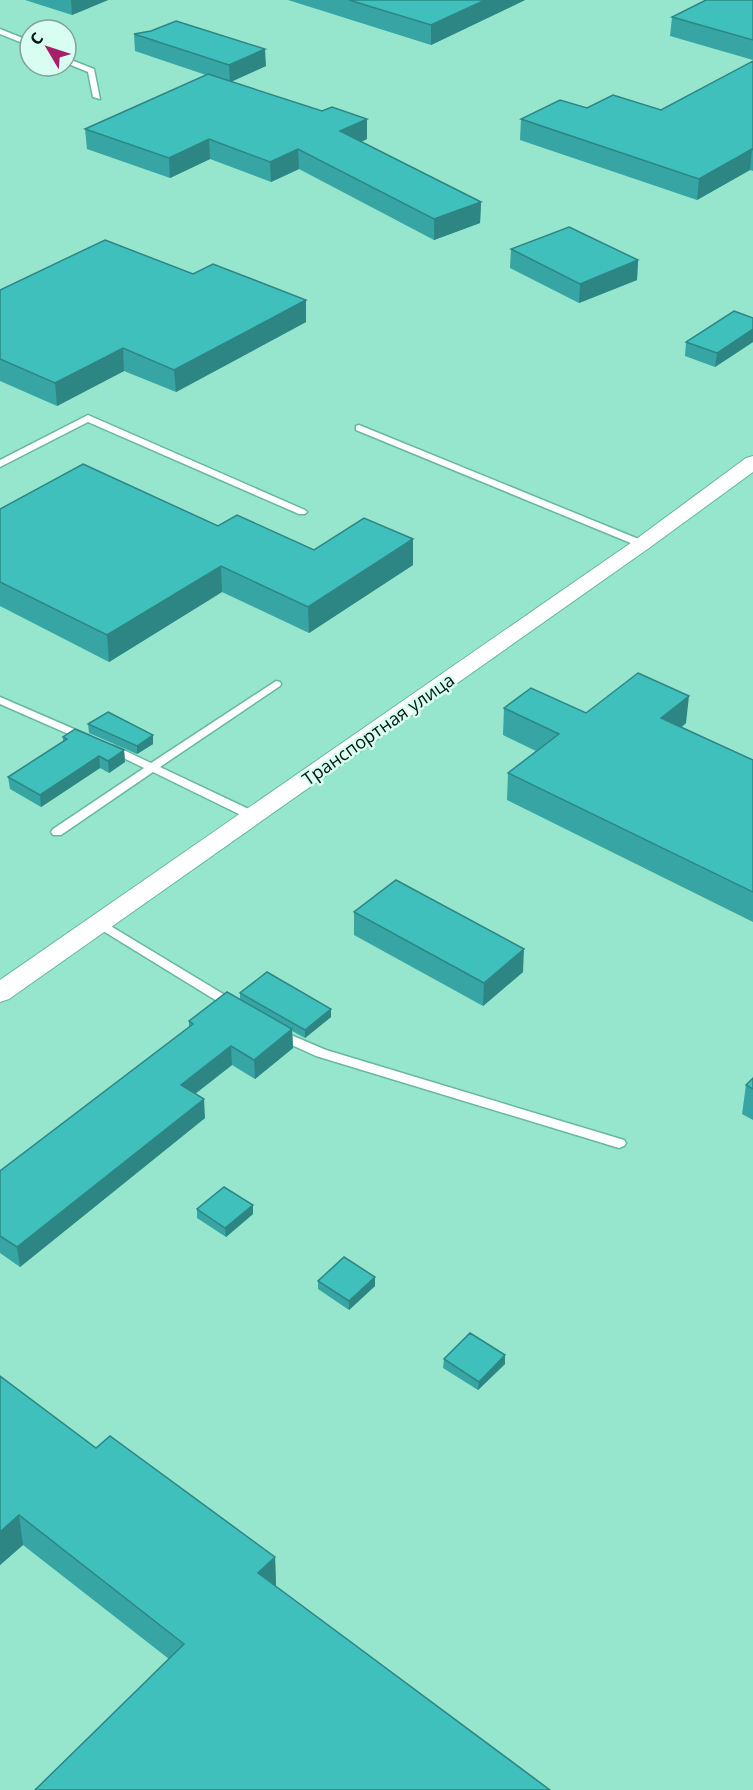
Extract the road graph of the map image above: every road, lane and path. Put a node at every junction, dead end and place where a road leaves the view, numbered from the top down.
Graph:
1 (0, 32) edge
2 (18, 39) edge
3 (78, 65) edge
4 (97, 97) dead end
5 (359, 428) dead end
6 (753, 462) edge
7 (0, 464) edge
8 (302, 512) dead end
9 (642, 544) junction
10 (276, 684) dead end
11 (0, 700) edge
12 (153, 767) junction
13 (253, 816) junction
14 (57, 832) dead end
15 (99, 923) junction
16 (0, 993) edge
17 (246, 1013) edge
18 (264, 1025) edge
19 (619, 1143) dead end

1 - 2 lane
3 - 4 lane
5 - 9 lane
6 - 9 street, Транспортная улица
7 - 8 lane
9 - 13 street, Транспортная улица
10 - 12 lane
11 - 12 lane
12 - 13 lane
12 - 14 lane
13 - 15 street, Транспортная улица
15 - 16 street, Транспортная улица
15 - 17 lane
18 - 19 lane

